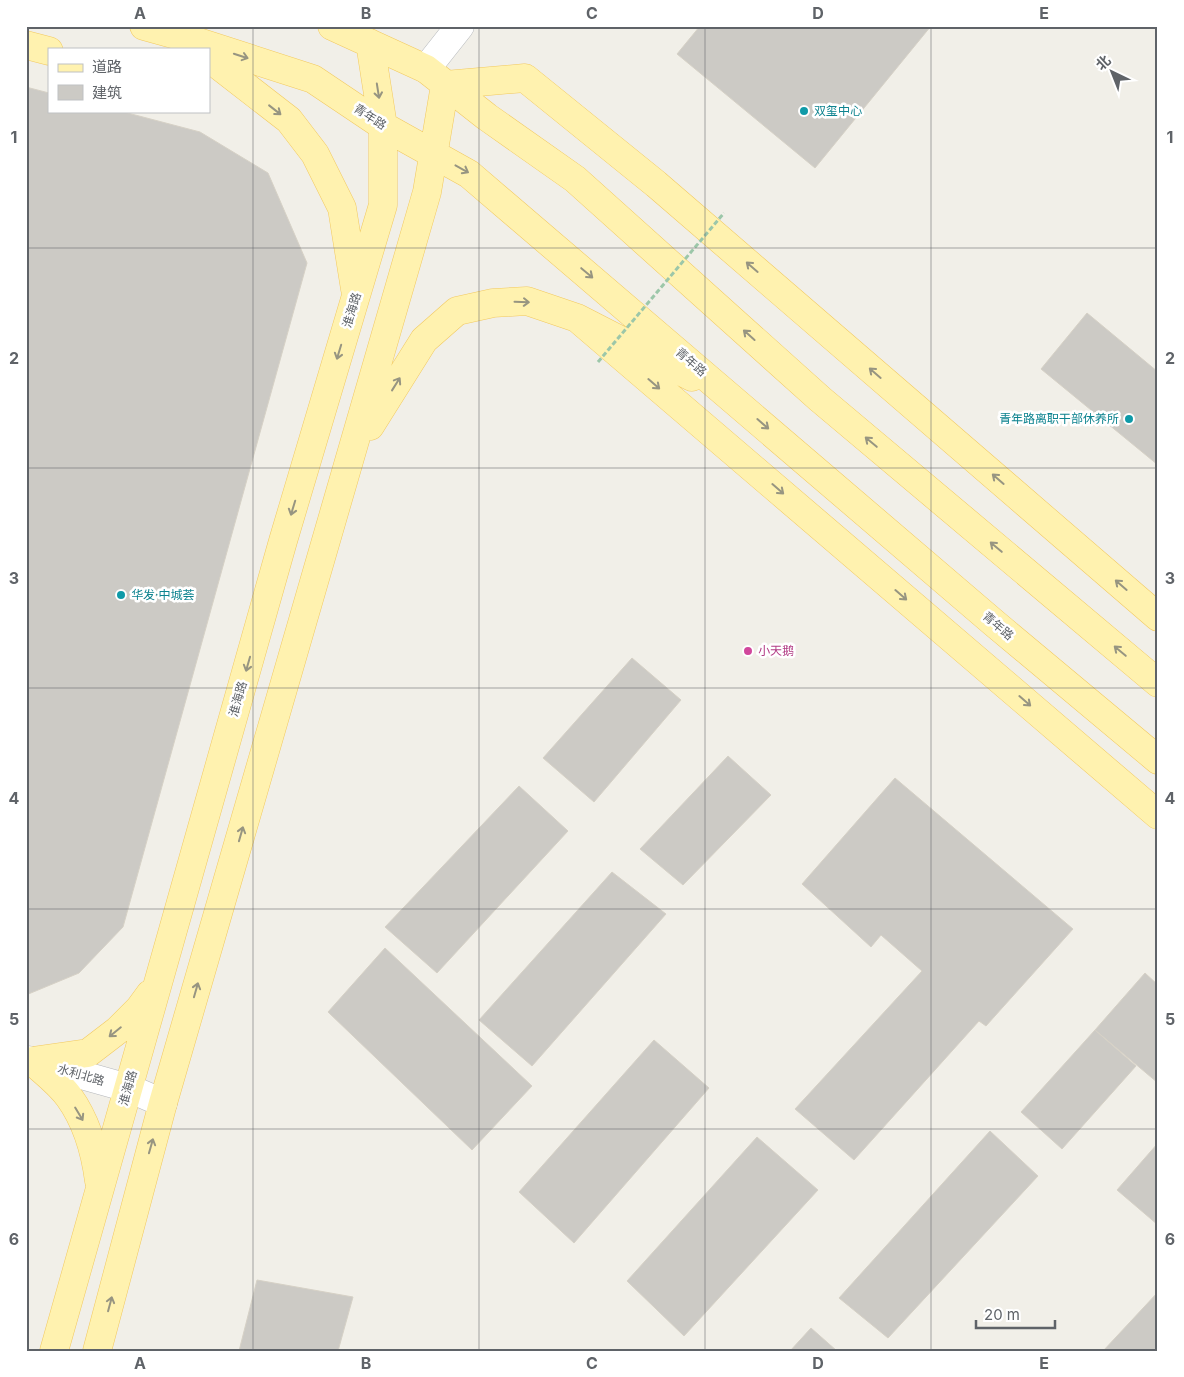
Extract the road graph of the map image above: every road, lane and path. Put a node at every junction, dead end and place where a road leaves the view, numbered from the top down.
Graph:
1 (144, 26) edge
2 (332, 26) edge
3 (460, 26) edge
4 (188, 42) edge
5 (370, 43) junction
6 (26, 45) edge
7 (152, 48) edge
8 (208, 48) edge
9 (210, 49) edge
10 (48, 51) edge
11 (210, 59) edge
12 (436, 77) junction
13 (383, 126) junction
14 (434, 154) junction
15 (724, 213) dead end
16 (356, 296) junction
17 (577, 318) junction
18 (598, 362) dead end
19 (734, 399) junction
20 (352, 455) junction
21 (1158, 617) edge
22 (1158, 683) edge
23 (1158, 760) edge
24 (1158, 815) edge
25 (158, 982) junction
26 (29, 1061) edge
27 (128, 1088) junction
28 (164, 1103) junction
29 (100, 1189) junction
30 (54, 1351) edge
31 (97, 1351) edge

1 - 4 main road, 青年路
2 - 5 main road
3 - 12 street
4 - 7 main road
4 -> 8 main road, 青年路
5 - 12 main road
5 -> 13 main road, 淮海路
6 - 10 main road
9 -> 13 main road, 青年路
11 -> 16 main road
12 - 14 main road
21 -> 12 main road
22 -> 12 main road
13 - 14 main road, 青年路
13 - 16 main road, 淮海路
14 -> 19 main road, 青年路
14 - 20 main road
15 - 18 path, bridge
16 -> 25 main road, 淮海路
17 - 19 main road
20 -> 17 main road
17 -> 24 main road
19 -> 23 main road, 青年路
28 -> 20 main road
25 -> 26 main road
25 - 27 main road, 淮海路
26 - 27 street, 水利北路
26 -> 29 main road
27 - 28 street, 水利北路
27 - 29 main road, 淮海路
31 -> 28 main road
29 - 30 main road, 淮海路

